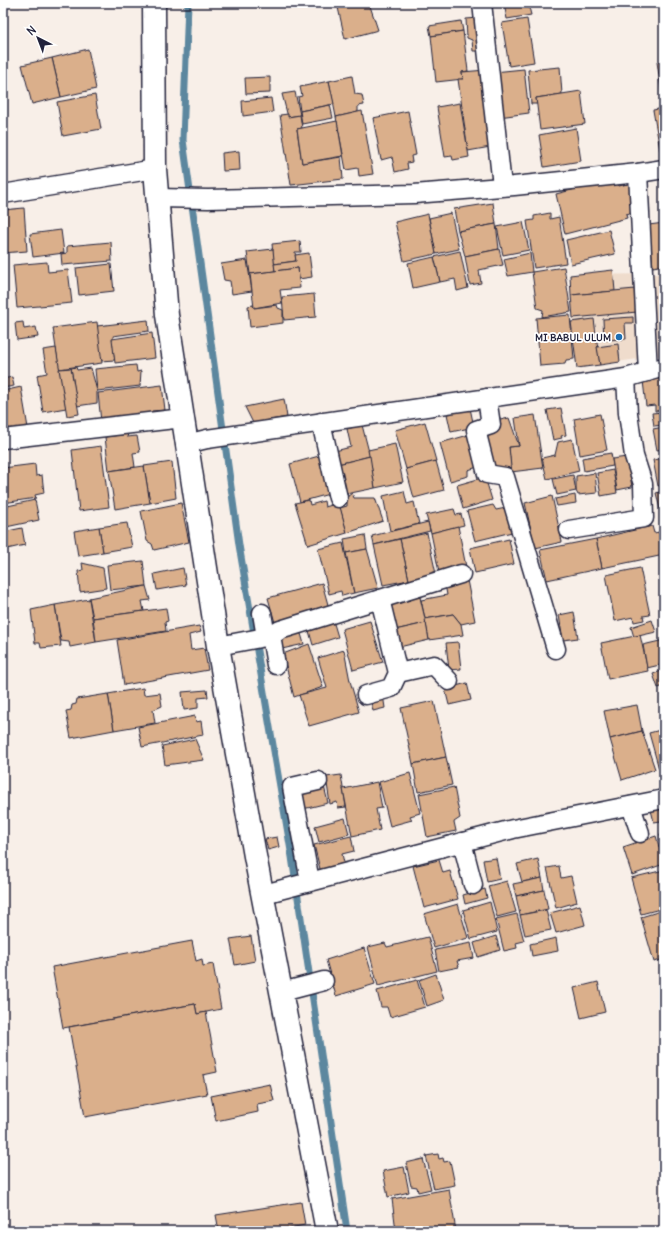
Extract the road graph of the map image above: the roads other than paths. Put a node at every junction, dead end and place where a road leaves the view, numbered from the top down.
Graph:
1 (154, 3) edge
2 (482, 3) edge
3 (664, 169) edge
4 (155, 170) junction
5 (638, 173) junction
6 (502, 186) junction
7 (3, 194) edge
8 (167, 198) junction
9 (656, 370) edge
10 (626, 378) junction
11 (487, 398) junction
12 (183, 418) junction
13 (321, 422) junction
14 (3, 439) edge
15 (186, 444) junction
16 (338, 498) dead end
17 (569, 530) dead end
18 (461, 574) dead end
19 (380, 599) junction
20 (262, 613) dead end
21 (269, 636) junction
22 (218, 646) junction
23 (556, 649) dead end
24 (276, 665) dead end
25 (398, 673) junction
26 (449, 681) dead end
27 (366, 695) dead end
28 (318, 781) dead end
29 (664, 798) edge
30 (631, 806) junction
31 (640, 833) dead end
32 (462, 842) junction
33 (315, 880) junction
34 (473, 885) dead end
35 (270, 892) junction
36 (322, 982) dead end
37 (290, 990) junction
38 (327, 1231) edge

1 - 4 main road
2 - 6 street
3 - 5 street
4 - 7 street
4 - 8 main road
5 - 6 street
5 - 9 street
6 - 8 street
8 - 12 main road
9 - 10 street
10 - 11 street
10 - 17 street
11 - 13 street
11 - 23 street
12 - 14 street
12 - 15 main road
13 - 15 street
13 - 16 street
15 - 22 main road
18 - 19 street
19 - 21 street
19 - 25 street
20 - 21 street
21 - 22 street
21 - 24 street
22 - 35 main road
25 - 26 street
25 - 27 street
28 - 33 street
29 - 30 street
30 - 31 street
30 - 32 street
32 - 33 street
32 - 34 street
33 - 35 street
35 - 37 main road
36 - 37 street
37 - 38 main road

